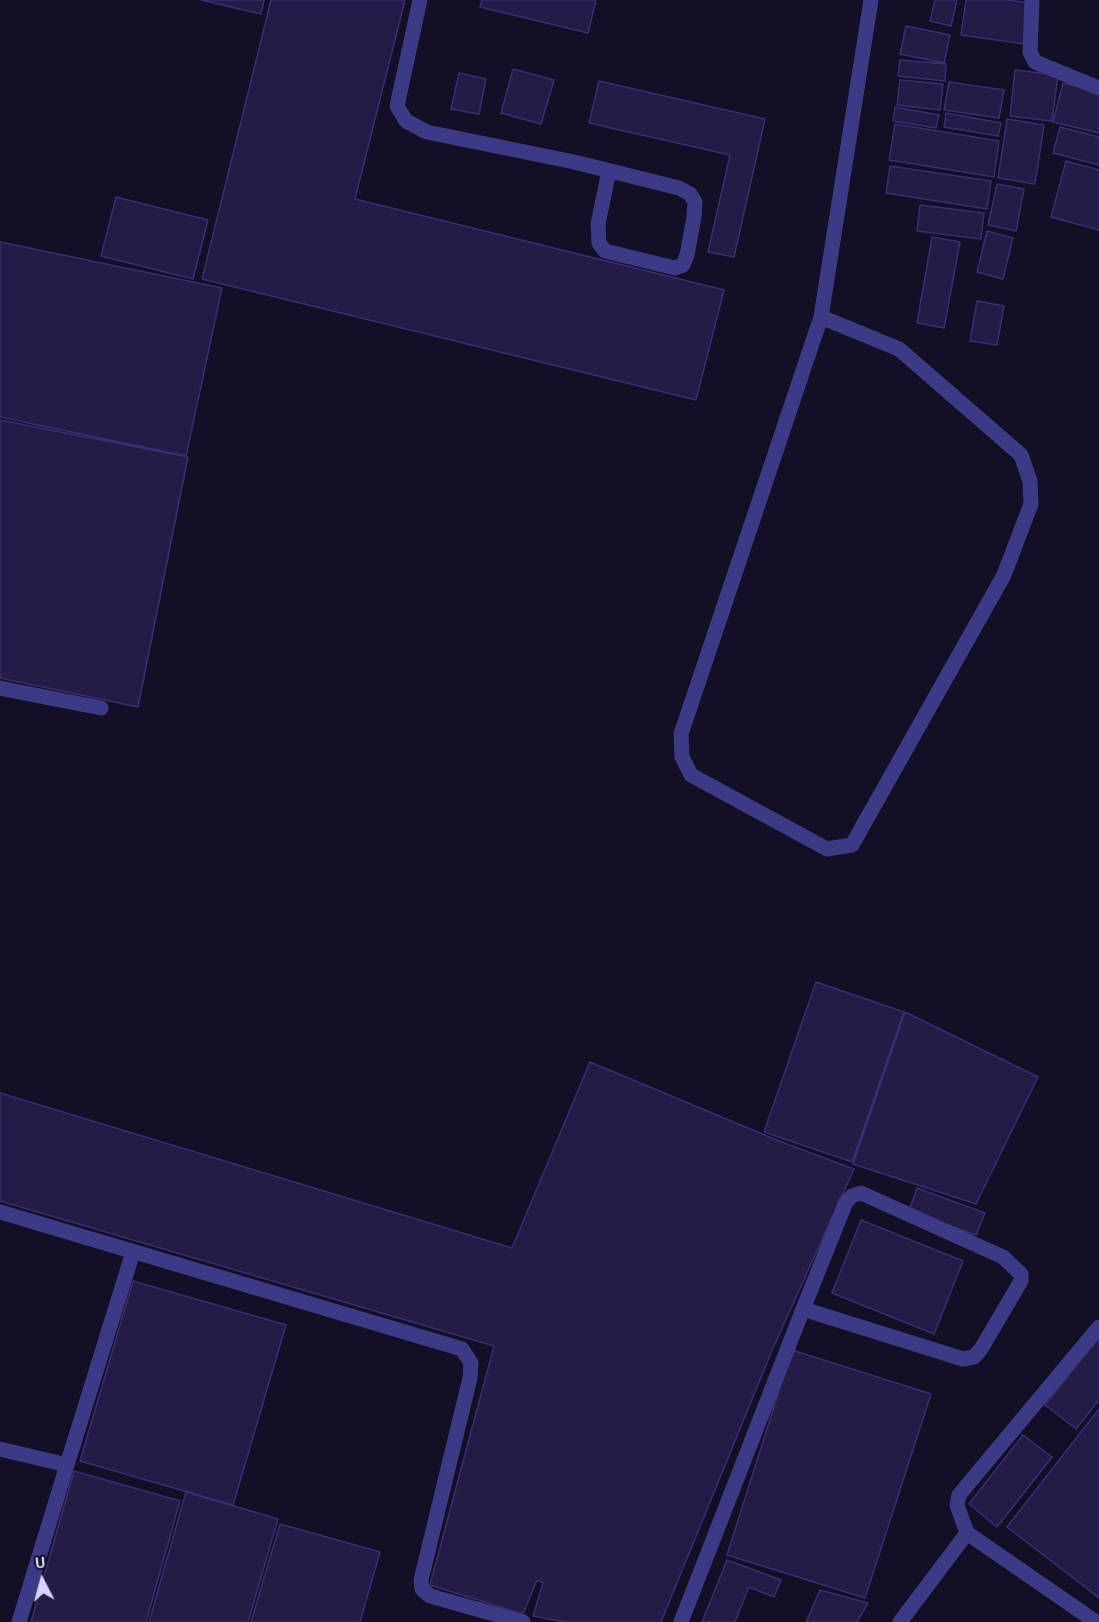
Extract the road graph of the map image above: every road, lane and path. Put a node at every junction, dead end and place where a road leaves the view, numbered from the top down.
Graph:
1 (420, 0) edge
2 (871, 0) edge
3 (1032, 0) edge
4 (1099, 88) edge
5 (609, 171) junction
6 (820, 317) junction
7 (0, 688) edge
8 (101, 708) dead end
9 (0, 1212) edge
10 (133, 1252) junction
11 (803, 1309) junction
12 (1099, 1327) edge
13 (0, 1449) edge
14 (67, 1465) junction
15 (967, 1533) junction
16 (20, 1622) edge
17 (523, 1622) edge
18 (681, 1622) edge
19 (900, 1622) edge
20 (1096, 1622) edge

1 - 5 street
2 - 6 street
3 - 4 street
5 - 5 street
6 - 6 street
7 - 8 street
9 - 10 street
10 - 14 street
10 - 17 street
11 - 11 street
11 - 18 street
12 - 15 street
13 - 14 street
14 - 16 street
15 - 19 street
15 - 20 street

